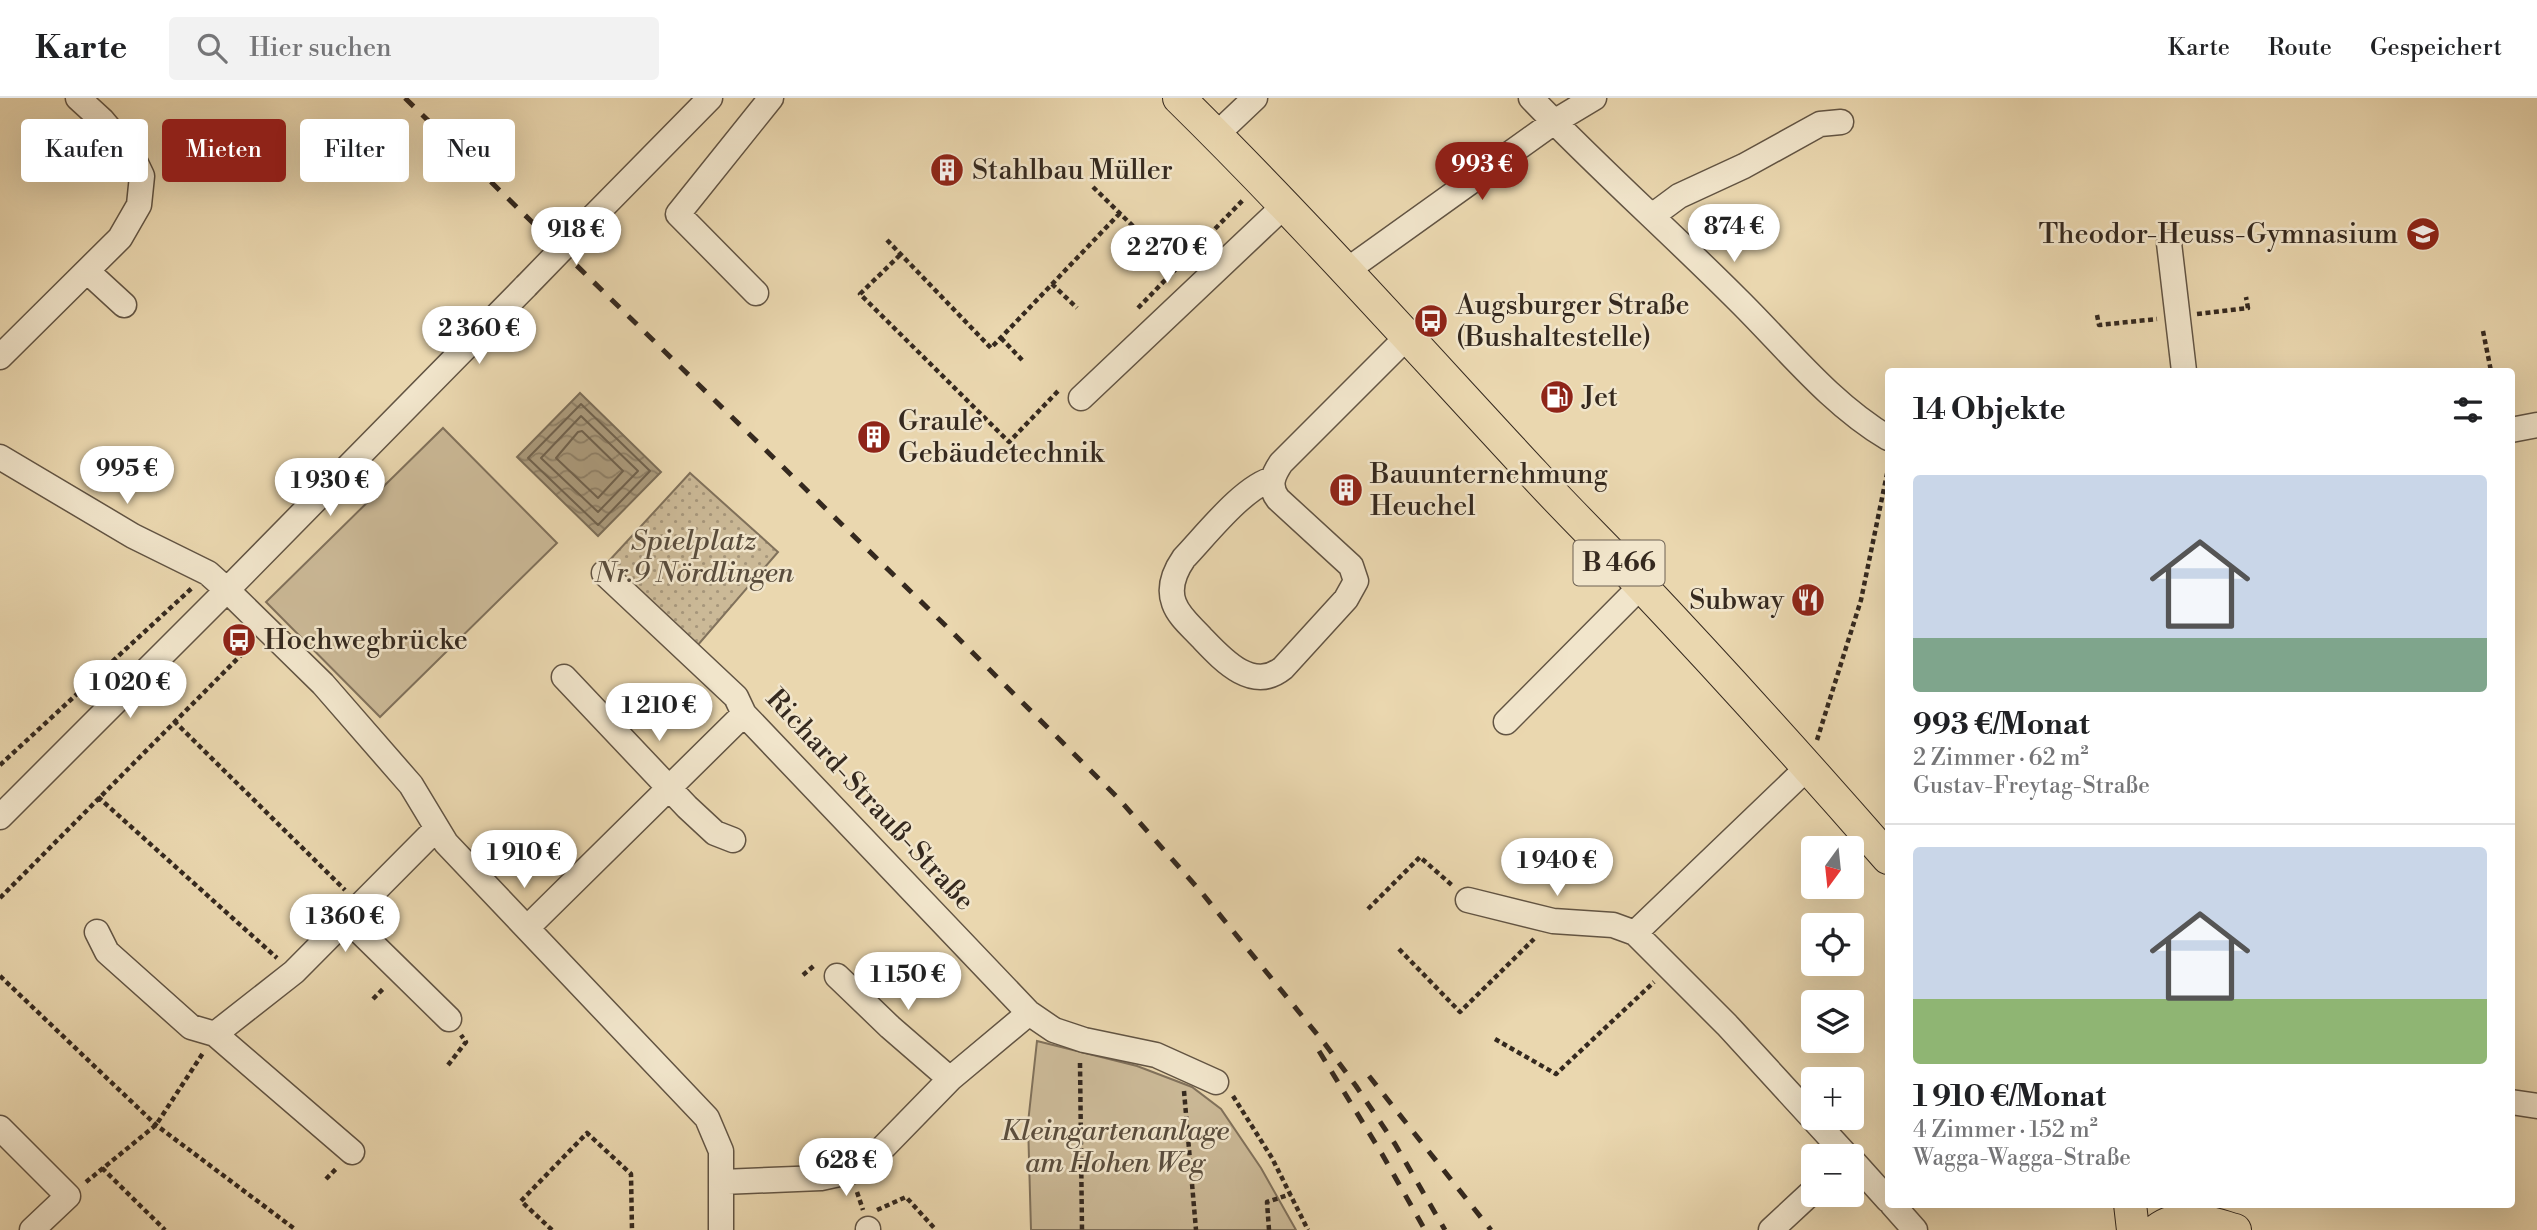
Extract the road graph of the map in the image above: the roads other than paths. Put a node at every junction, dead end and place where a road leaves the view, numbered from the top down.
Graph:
1 (78, 98) edge
2 (710, 98) edge
3 (771, 98) edge
4 (1179, 98) edge
5 (1255, 98) edge
6 (1531, 98) edge
7 (1594, 98) edge
8 (1554, 122) junction
9 (1841, 122) dead end
10 (1216, 135) junction
11 (1285, 205) junction
12 (1652, 216) junction
13 (2169, 243) dead end
14 (87, 271) junction
15 (1346, 271) junction
16 (756, 293) dead end
17 (124, 305) dead end
18 (1406, 338) junction
19 (0, 357) edge
20 (2185, 368) edge
21 (1071, 393) road end
22 (2537, 425) edge
23 (2515, 429) edge
24 (1885, 436) edge
25 (0, 457) edge
26 (1273, 479) junction
27 (604, 573) dead end
28 (1641, 586) junction
29 (228, 590) junction
30 (564, 677) dead end
31 (744, 714) junction
32 (1506, 722) dead end
33 (1808, 767) junction
34 (669, 787) junction
35 (0, 817) edge
36 (436, 829) junction
37 (733, 840) dead end
38 (1885, 855) edge
39 (1468, 900) road end
40 (354, 913) junction
41 (528, 927) junction
42 (97, 932) dead end
43 (1635, 933) junction
44 (837, 976) dead end
45 (1029, 1013) junction
46 (450, 1019) dead end
47 (215, 1034) junction
48 (950, 1079) junction
49 (1216, 1082) road end
50 (2515, 1103) edge
51 (2537, 1106) edge
52 (0, 1128) edge
53 (1837, 1144) edge
54 (352, 1152) dead end
55 (1864, 1173) edge
56 (722, 1182) junction
57 (1885, 1196) edge
58 (1801, 1202) edge
59 (1896, 1208) edge
60 (2130, 1208) edge
61 (2151, 1208) edge
62 (2220, 1208) edge
63 (32, 1230) edge
64 (721, 1230) edge
65 (1771, 1230) edge
66 (1916, 1230) edge
67 (2133, 1230) edge
68 (2143, 1230) edge
69 (2157, 1230) edge
70 (2235, 1230) edge
71 (2241, 1230) edge

1 - 14 street
2 - 29 street, bridge
3 - 16 street
4 - 10 main road, B 466
5 - 10 street
6 - 8 street
7 - 8 street
8 - 12 street
8 - 15 street
9 - 12 street
10 - 11 main road, B 466
11 - 15 main road, B 466
11 - 21 street
12 - 24 street
13 - 20 street
14 - 17 street
14 - 19 street
15 - 18 main road, B 466
18 - 26 street
18 - 28 main road, B 466
22 - 23 street
25 - 29 street
26 - 26 street
27 - 31 street, Richard-Strauß-Straße
28 - 32 street
28 - 33 main road, B 466
29 - 35 street
29 - 36 street
30 - 34 street
31 - 34 street
31 - 45 street, Richard-Strauß-Straße
33 - 38 main road, B 466
33 - 43 street
34 - 37 street
34 - 41 street
36 - 40 street
36 - 41 street
39 - 43 street
40 - 46 street
40 - 47 street
41 - 56 street
42 - 47 street
43 - 53 street
44 - 48 street
45 - 48 street
45 - 49 street, Richard-Strauß-Straße
47 - 54 street
48 - 56 street
50 - 51 street
52 - 63 street
55 - 57 street
56 - 64 street
58 - 65 street
59 - 66 street
60 - 67 main road
61 - 68 main road
62 - 71 main road
69 - 70 main road

